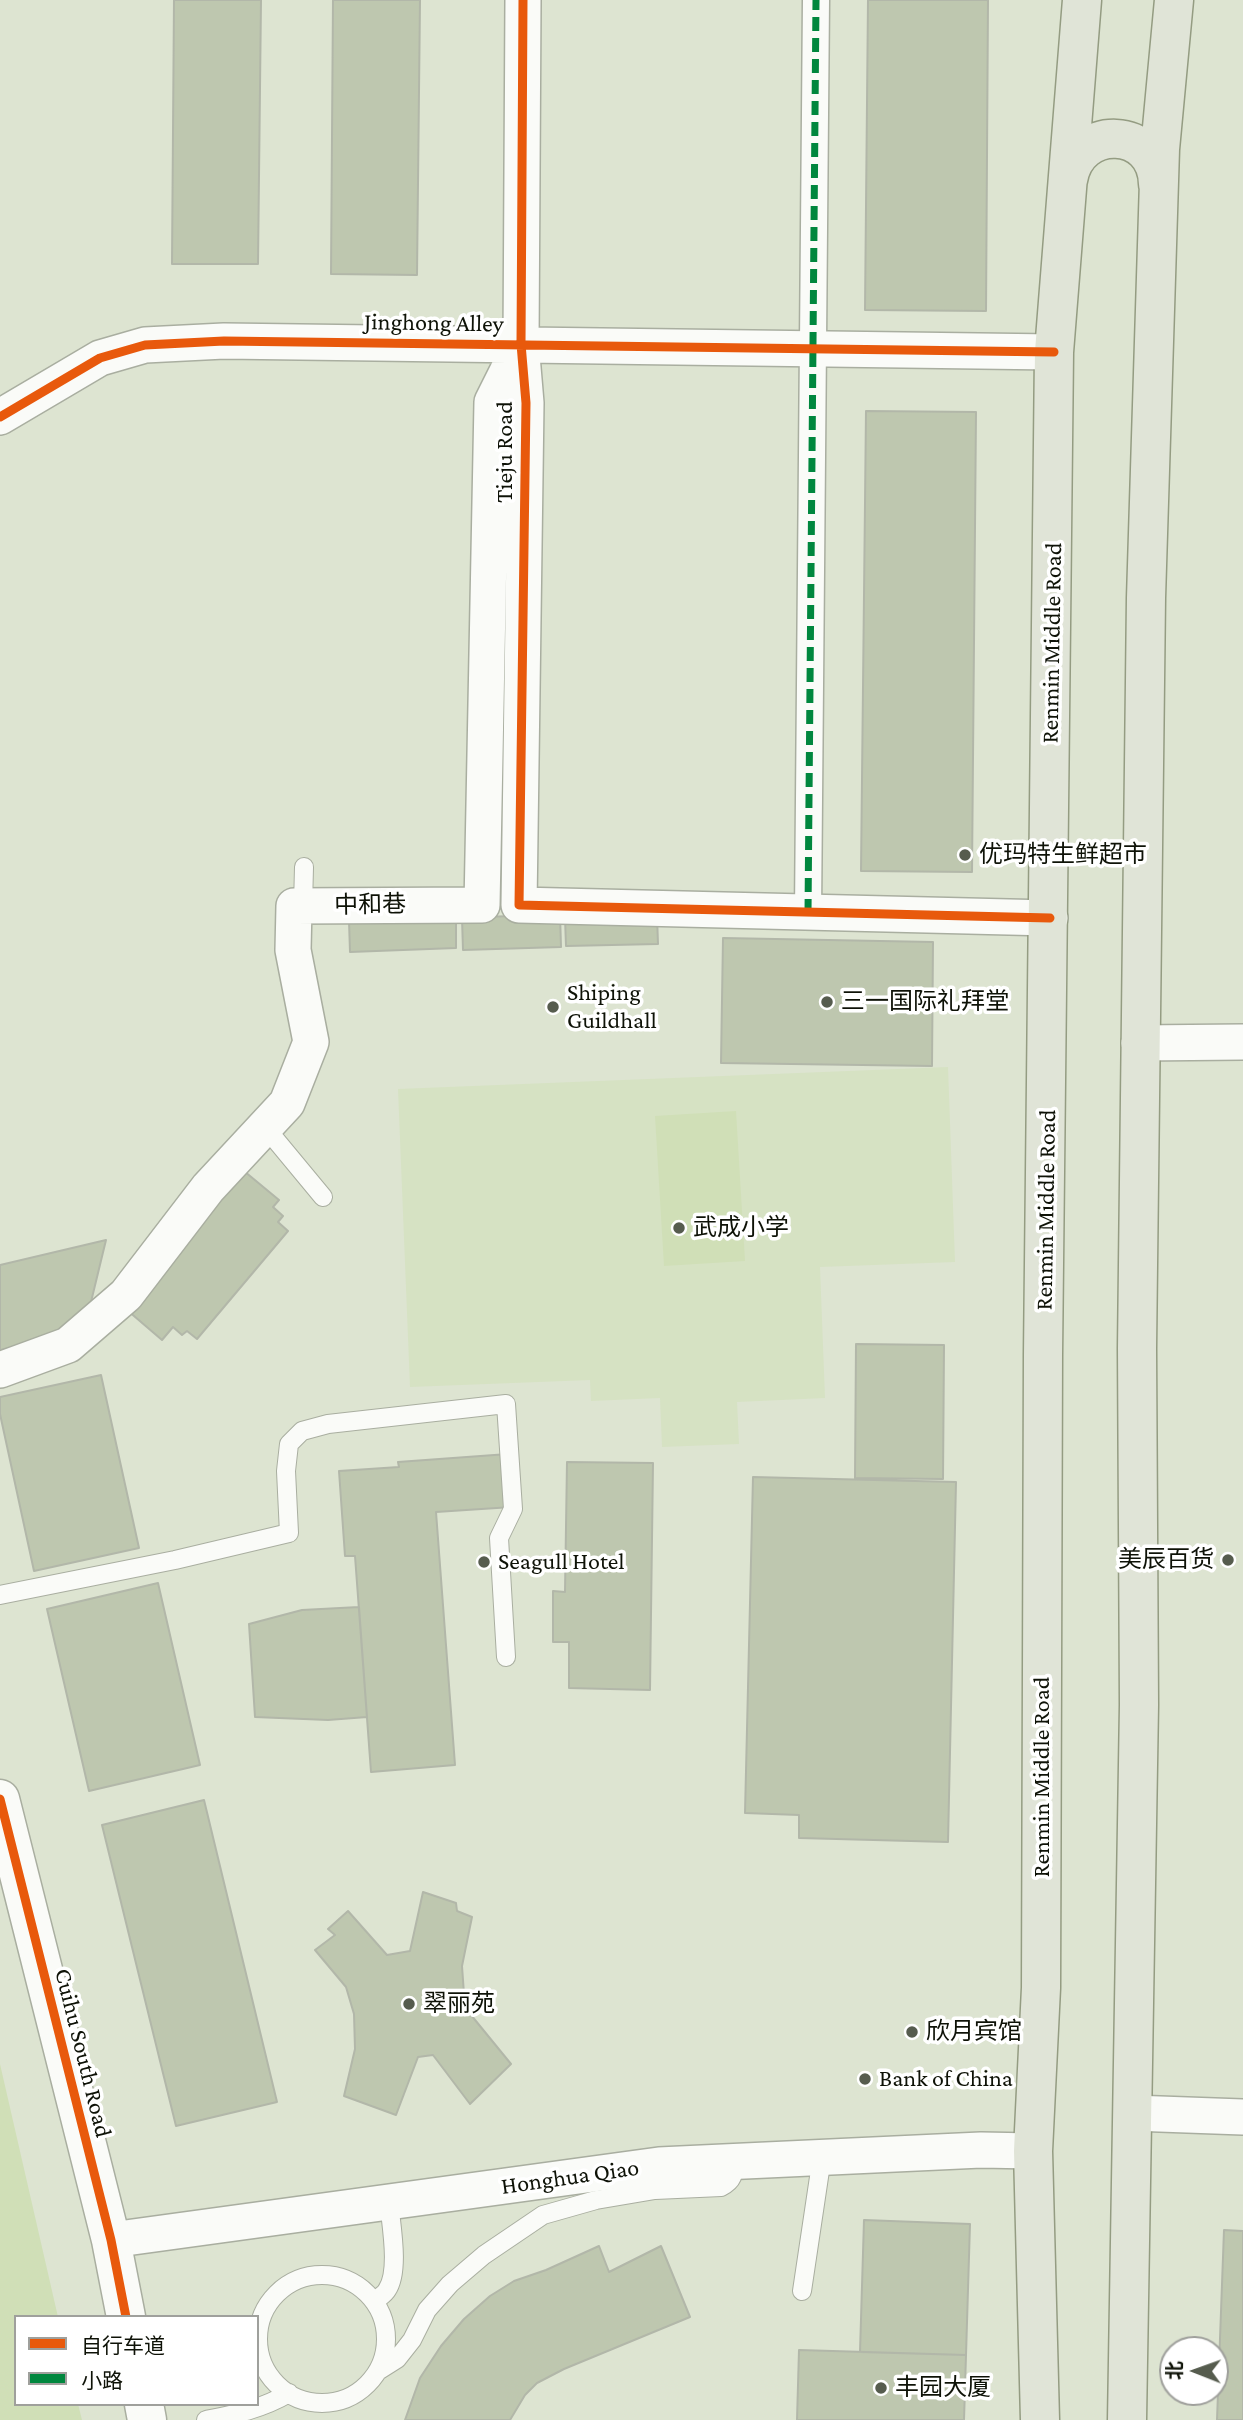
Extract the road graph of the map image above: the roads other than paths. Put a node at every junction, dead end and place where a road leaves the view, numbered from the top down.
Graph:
1 (523, 0) edge
2 (816, 0) edge
3 (1082, 0) edge
4 (1174, 0) edge
5 (1068, 184) junction
6 (1158, 193) junction
7 (521, 344) junction
8 (812, 350) junction
9 (1054, 352) junction
10 (0, 417) edge
11 (303, 867) dead end
12 (303, 906) junction
13 (808, 913) junction
14 (1050, 918) junction
15 (1243, 1042) edge
16 (1139, 1043) junction
17 (265, 1127) junction
18 (323, 1197) dead end
19 (0, 1370) edge
20 (0, 1595) edge
21 (506, 1657) dead end
22 (0, 1799) edge
23 (1132, 2113) junction
24 (1243, 2118) edge
25 (1033, 2151) junction
26 (822, 2157) junction
27 (733, 2162) junction
28 (389, 2202) junction
29 (111, 2240) junction
30 (802, 2291) dead end
31 (375, 2301) junction
32 (126, 2315) edge
33 (259, 2332) edge
34 (259, 2347) edge
35 (378, 2371) junction
36 (289, 2393) junction
37 (206, 2420) edge
38 (1040, 2420) edge
39 (1127, 2420) edge

1 - 7 street, Tieju Road
2 - 8 street
3 - 5 main road, Renmin Middle Road
4 - 6 main road
5 - 6 main road
5 - 9 main road, Renmin Middle Road
6 - 16 main road
7 - 8 street, Jinghong Alley
7 - 10 street, Jinghong Alley
7 - 12 street, 中和巷
7 - 13 street, Tieju Road
8 - 9 street, Jinghong Alley
8 - 13 street
9 - 14 main road, Renmin Middle Road
11 - 12 lane
12 - 17 street, 中和巷
13 - 14 street
14 - 25 main road, Renmin Middle Road
15 - 16 street
16 - 23 main road
17 - 18 lane
17 - 19 street, 中和巷
20 - 21 lane
22 - 29 street, Cuihu South Road
23 - 24 street
23 - 39 main road
25 - 26 street, Honghua Qiao
25 - 38 main road, Renmin Middle Road
26 - 27 street, Honghua Qiao
26 - 30 lane
27 - 28 street, Honghua Qiao
27 - 35 lane
28 - 29 street, Honghua Qiao
28 - 31 lane
29 - 32 street, Cuihu South Road
31 - 33 lane
31 - 35 lane
34 - 36 lane
35 - 36 lane
36 - 37 lane

